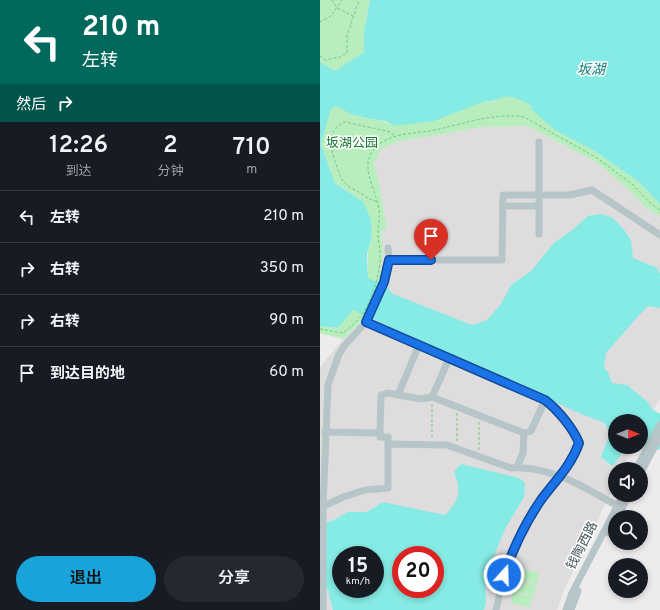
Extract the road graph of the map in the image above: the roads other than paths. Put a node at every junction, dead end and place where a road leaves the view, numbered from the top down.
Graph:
1 (538, 142) dead end
2 (539, 195) junction
3 (503, 206) junction
4 (539, 206) junction
5 (539, 234) dead end
6 (660, 235) edge
7 (388, 248) dead end
8 (389, 260) junction
9 (364, 319) junction
10 (419, 345) junction
11 (450, 358) junction
12 (398, 395) junction
13 (432, 397) junction
14 (545, 400) junction
15 (660, 425) edge
16 (325, 432) junction
17 (380, 433) junction
18 (524, 433) junction
19 (660, 437) edge
20 (388, 444) junction
21 (650, 449) junction
22 (641, 462) edge
23 (645, 462) edge
24 (516, 467) junction
25 (561, 476) junction
26 (621, 502) edge
27 (623, 502) edge
28 (321, 507) edge
29 (619, 507) junction
30 (618, 510) edge
31 (608, 534) edge
32 (323, 610) edge
33 (496, 610) edge
34 (566, 610) edge
35 (572, 610) edge

1 - 2 street
2 - 3 street
2 - 4 street
2 - 6 street
3 - 4 street
3 - 8 street
4 - 5 street
7 - 8 street
8 - 9 street
9 - 10 street
9 - 16 street
10 - 11 street
10 - 12 street
11 - 13 street
11 - 14 street
12 - 13 street
12 - 17 street
13 - 18 street
14 - 18 street
14 - 25 street
15 - 21 street
16 - 17 street
16 - 28 street
17 - 20 street
18 - 24 street
19 - 21 street
20 - 24 street
20 - 28 street
21 - 22 street
21 - 23 street
24 - 25 street
25 - 29 street
25 - 33 street
26 - 29 street, 钱陶西路
27 - 29 street, 钱陶西路
28 - 32 street
29 - 30 street, 钱陶西路
29 - 34 street, 钱陶西路
31 - 35 street, 钱陶西路

